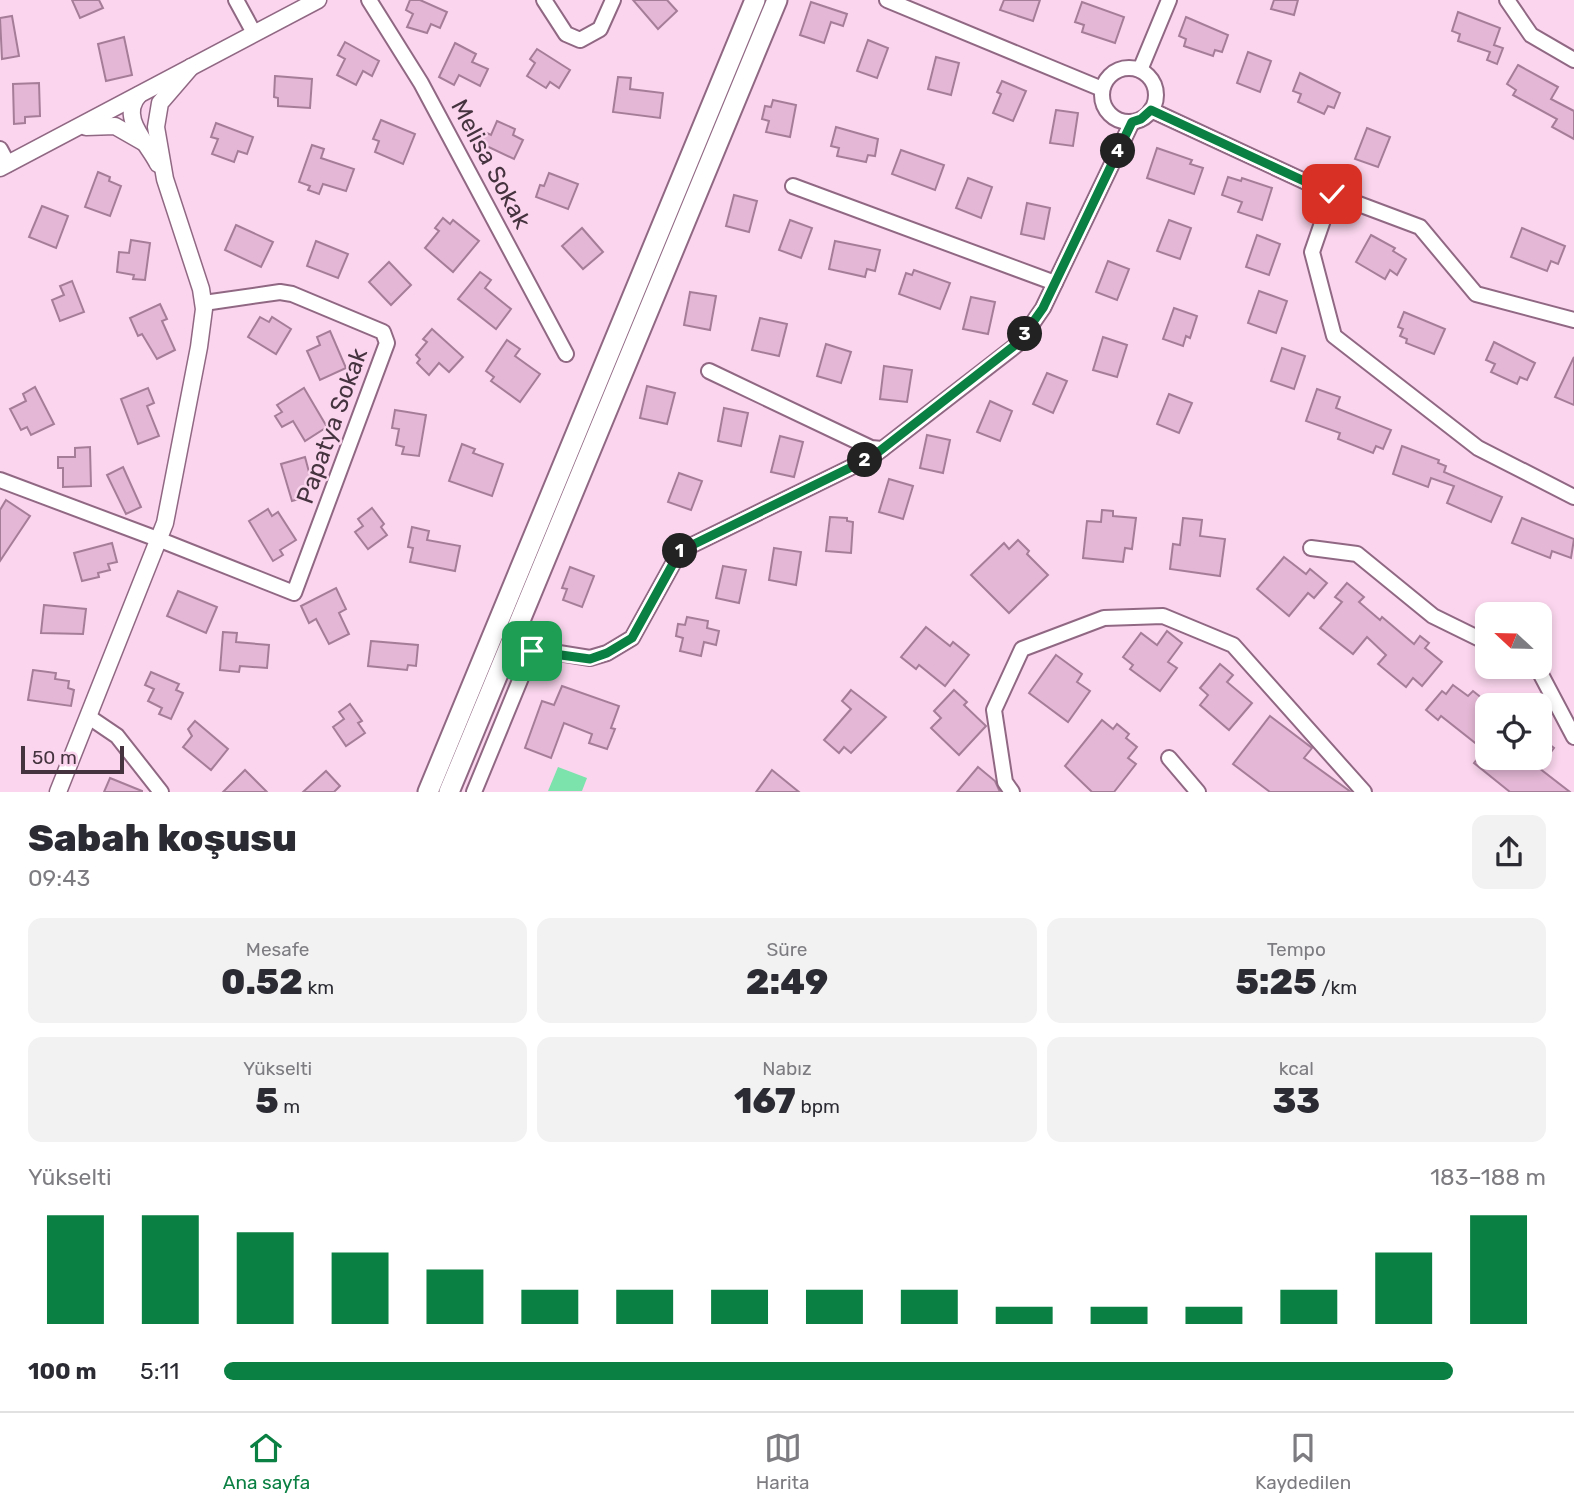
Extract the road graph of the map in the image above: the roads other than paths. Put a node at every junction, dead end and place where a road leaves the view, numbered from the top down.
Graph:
1 (236, 0) edge
2 (318, 0) edge
3 (369, 0) edge
4 (544, 0) edge
5 (613, 0) edge
6 (755, 0) edge
7 (777, 0) edge
8 (887, 0) edge
9 (1169, 0) edge
10 (1507, 0) edge
11 (254, 33) junction
12 (1574, 60) edge
13 (191, 67) junction
14 (1140, 70) junction
15 (1102, 89) junction
16 (140, 94) junction
17 (1151, 110) junction
18 (1132, 122) junction
19 (73, 130) junction
20 (147, 146) junction
21 (3, 160) edge
22 (165, 179) junction
23 (793, 186) dead end
24 (1332, 194) junction
25 (1055, 284) junction
26 (204, 303) junction
27 (1574, 320) edge
28 (566, 354) dead end
29 (709, 371) dead end
30 (882, 449) junction
31 (0, 480) edge
32 (1574, 497) edge
33 (160, 539) junction
34 (1311, 548) dead end
35 (1475, 637) edge
36 (509, 645) junction
37 (532, 651) junction
38 (1543, 679) edge
39 (89, 717) junction
40 (1574, 737) edge
41 (1169, 758) dead end
42 (58, 792) edge
43 (161, 792) edge
44 (428, 792) edge
45 (449, 792) edge
46 (474, 792) edge
47 (1012, 792) edge
48 (1198, 792) edge
49 (1364, 792) edge

1 - 11 street
2 - 11 street
3 - 28 street, Melisa Sokak
4 - 5 street
6 - 44 main road
7 - 36 main road
8 - 15 street
9 - 14 street
10 - 12 street
11 - 13 street
13 - 16 street
13 - 22 street
14 - 15 street
14 - 17 street
15 - 18 street
16 - 19 street
16 - 20 street
17 - 18 street
17 - 24 street
18 - 25 street
19 - 20 street
19 - 21 street
20 - 22 street
22 - 26 street
23 - 25 street
24 - 27 street
24 - 32 street
25 - 30 street
26 - 33 street
26 - 33 street, Papatya Sokak
29 - 30 street
30 - 37 street
31 - 33 street
33 - 39 street
34 - 35 street
36 - 37 street
36 - 45 main road
37 - 46 street
38 - 40 street
39 - 42 street
39 - 43 street
41 - 48 street
47 - 49 street

